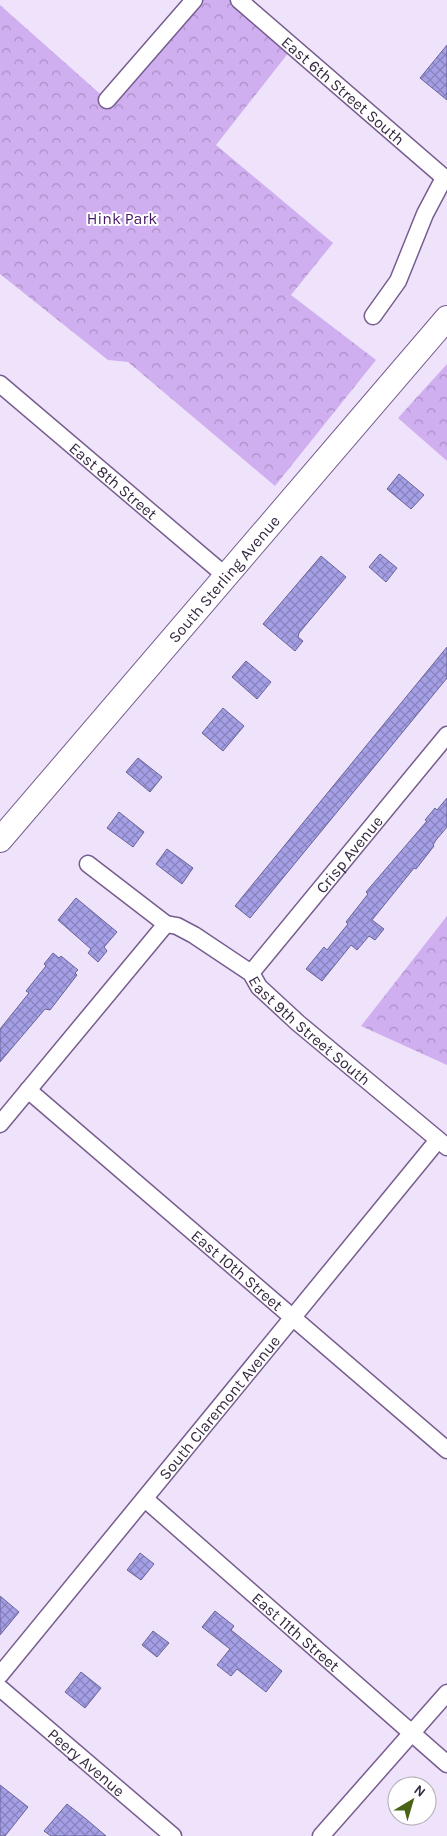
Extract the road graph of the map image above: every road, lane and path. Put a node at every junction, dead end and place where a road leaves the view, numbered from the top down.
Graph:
1 (194, 0) edge
2 (239, 0) edge
3 (107, 100) dead end
4 (446, 179) edge
5 (373, 316) dead end
6 (447, 318) edge
7 (0, 384) edge
8 (227, 577) junction
9 (447, 735) edge
10 (0, 840) edge
11 (88, 864) dead end
12 (166, 924) junction
13 (251, 973) junction
14 (28, 1090) junction
15 (0, 1124) edge
16 (442, 1143) edge
17 (293, 1317) junction
18 (447, 1450) edge
19 (145, 1498) junction
20 (0, 1675) edge
21 (0, 1688) edge
22 (447, 1693) edge
23 (411, 1732) junction
24 (447, 1764) edge
25 (173, 1836) edge
26 (321, 1836) edge

1 - 3 street
2 - 4 street, East 6th Street South
4 - 5 street
6 - 8 main road, South Sterling Avenue
7 - 8 street, East 8th Street
8 - 10 main road, South Sterling Avenue
9 - 13 street, Crisp Avenue
11 - 12 street, East 9th Street South
12 - 13 street, East 9th Street South
12 - 14 street
13 - 16 street, East 9th Street South
14 - 15 street
14 - 17 street, East 10th Street
16 - 17 street, South Claremont Avenue
17 - 18 street, East 10th Street
17 - 19 street, South Claremont Avenue
19 - 20 street, South Claremont Avenue
19 - 23 street, East 11th Street
21 - 25 street, Peery Avenue
22 - 23 street
23 - 24 street, East 11th Street
23 - 26 street

